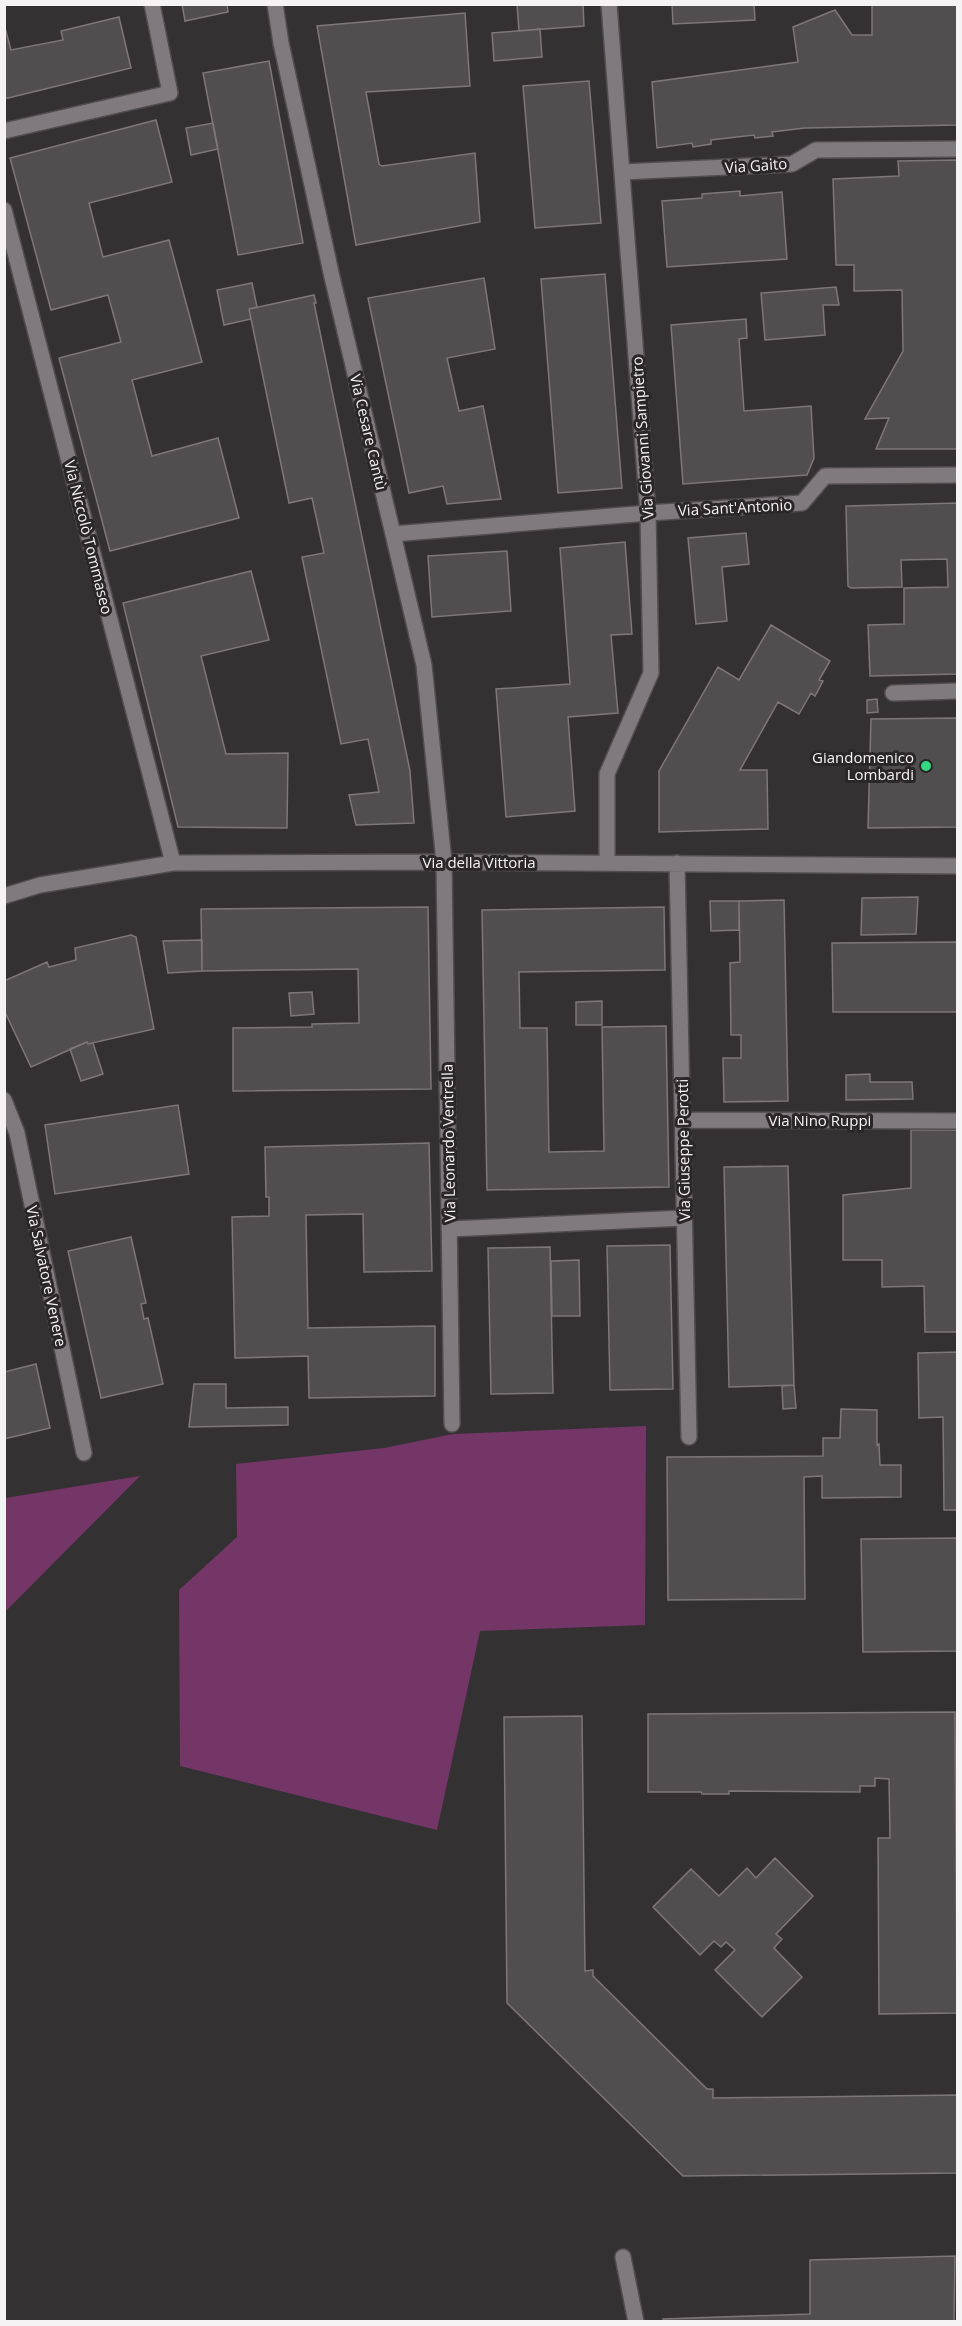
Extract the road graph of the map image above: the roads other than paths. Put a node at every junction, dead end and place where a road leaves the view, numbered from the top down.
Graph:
1 (152, 4) edge
2 (275, 4) edge
3 (609, 4) edge
4 (4, 131) edge
5 (957, 149) edge
6 (622, 172) junction
7 (4, 210) edge
8 (957, 475) edge
9 (648, 513) junction
10 (393, 534) junction
11 (957, 691) edge
12 (893, 693) dead end
13 (444, 862) junction
14 (173, 863) junction
15 (607, 863) junction
16 (677, 863) junction
17 (957, 866) edge
18 (4, 896) edge
19 (4, 1100) edge
20 (682, 1120) junction
21 (957, 1121) edge
22 (684, 1218) junction
23 (449, 1228) junction
24 (452, 1424) dead end
25 (689, 1437) dead end
26 (84, 1454) dead end
27 (623, 2257) dead end
28 (636, 2322) edge

1 - 4 street
2 - 10 street, Via Cesare Cantù
3 - 6 street, Via Giovanni Sampietro
5 - 6 street, Via Gaito
6 - 9 street, Via Giovanni Sampietro
7 - 14 street, Via Niccolò Tommaseo
8 - 9 street, Via Sant'Antonio
9 - 10 street, Via Sant'Antonio
9 - 15 street, Via Giovanni Sampietro
10 - 13 street, Via Cesare Cantù
11 - 12 street
13 - 14 street, Via della Vittoria
13 - 15 street, Via della Vittoria
13 - 23 street, Via Leonardo Ventrella
14 - 18 street, Via della Vittoria
15 - 16 street, Via della Vittoria
16 - 17 street, Via della Vittoria
16 - 20 street, Via Giuseppe Perotti
19 - 26 street, Via Salvatore Venere
20 - 21 street, Via Nino Ruppi
20 - 22 street, Via Giuseppe Perotti
22 - 23 street
22 - 25 street, Via Giuseppe Perotti
23 - 24 street, Via Leonardo Ventrella
27 - 28 street

